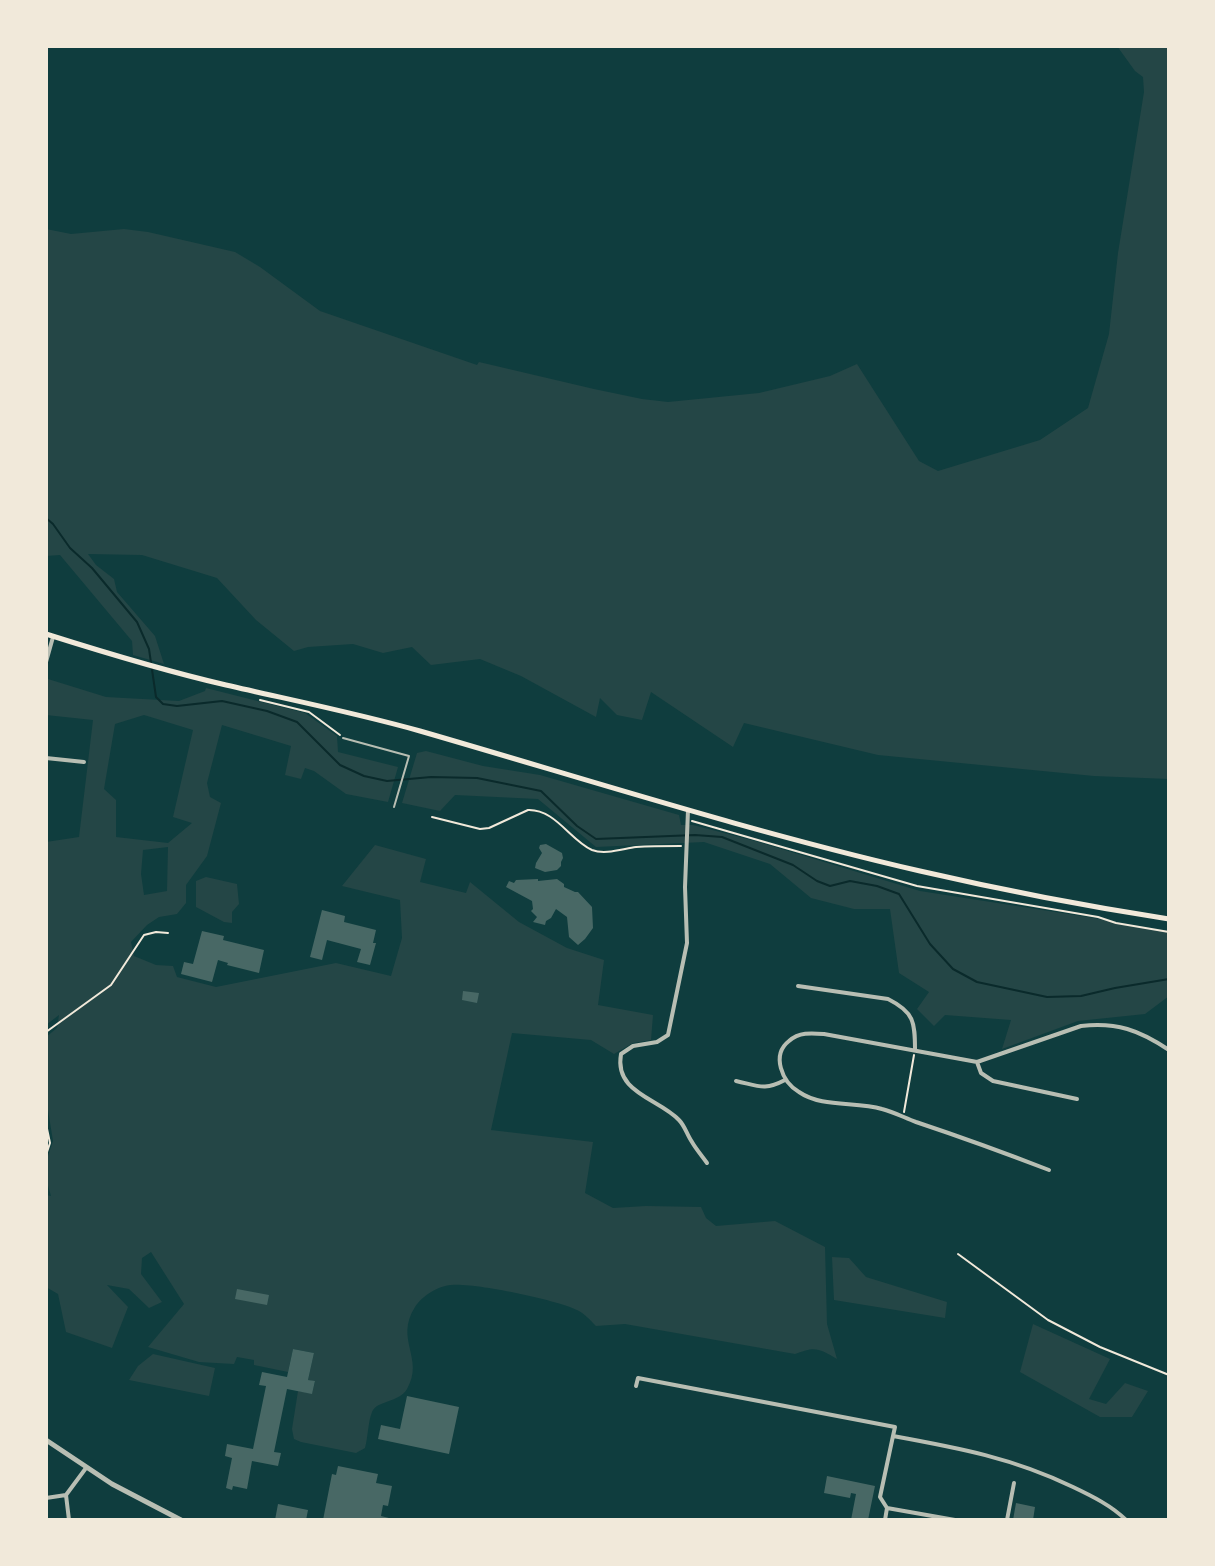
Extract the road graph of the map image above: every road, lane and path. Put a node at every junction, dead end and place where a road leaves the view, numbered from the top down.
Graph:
1 (46, 634) edge
2 (53, 637) junction
3 (46, 662) edge
4 (254, 699) dead end
5 (343, 738) joint
6 (46, 758) edge
7 (84, 762) dead end
8 (394, 807) dead end
9 (688, 810) junction
10 (432, 817) dead end
11 (687, 819) junction
12 (686, 845) junction
13 (1169, 919) edge
14 (1169, 932) edge
15 (168, 933) dead end
16 (798, 986) dead end
17 (46, 1032) edge
18 (915, 1050) junction
19 (1169, 1050) edge
20 (977, 1062) junction
21 (785, 1080) junction
22 (736, 1081) dead end
23 (1077, 1099) dead end
24 (903, 1117) junction
25 (46, 1124) edge
26 (46, 1155) edge
27 (707, 1163) dead end
28 (1049, 1170) dead end
29 (958, 1254) dead end
30 (1169, 1375) edge
31 (636, 1386) dead end
32 (893, 1436) junction
33 (46, 1440) edge
34 (86, 1468) junction
35 (1014, 1483) dead end
36 (66, 1495) junction
37 (46, 1498) edge
38 (887, 1508) junction
39 (69, 1520) edge
40 (181, 1520) edge
41 (885, 1520) edge
42 (955, 1520) edge
43 (1007, 1520) edge
44 (1126, 1520) edge

1 - 2 main road
2 - 3 street
2 - 9 main road
4 - 5 path
5 - 8 lane
6 - 7 street
9 - 11 street
9 - 13 main road
10 - 12 path
11 - 12 street
11 - 14 path
12 - 27 street
15 - 17 path
16 - 18 street
18 - 20 street
18 - 21 street
18 - 24 path
19 - 20 street
20 - 23 street
21 - 22 street
21 - 24 street
24 - 28 street
25 - 26 path
29 - 30 path
31 - 32 street
32 - 38 street
32 - 44 street
33 - 34 street
34 - 36 street
34 - 40 street
35 - 43 street
36 - 37 street
36 - 39 street
38 - 41 street
38 - 42 street

